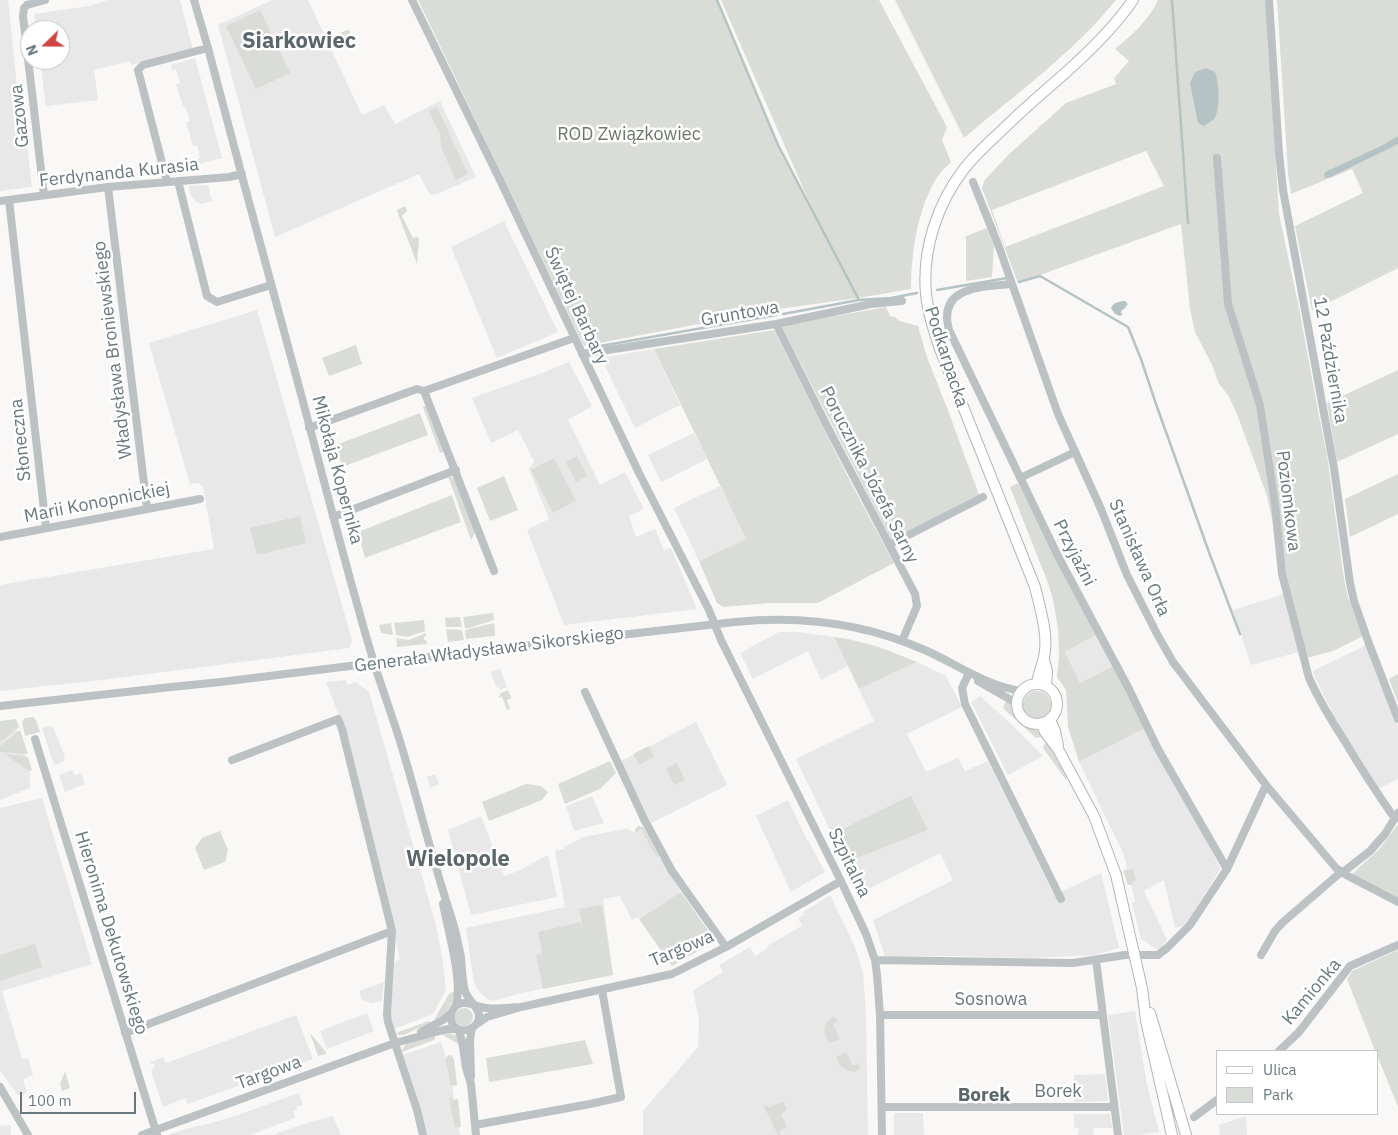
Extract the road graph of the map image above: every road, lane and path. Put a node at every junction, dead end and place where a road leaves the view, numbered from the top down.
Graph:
1 (46, 0) edge
2 (195, 0) edge
3 (412, 0) edge
4 (1133, 0) edge
5 (1269, 0) edge
6 (26, 3) edge
7 (208, 48) junction
8 (1217, 158) dead end
9 (242, 174) junction
10 (178, 181) junction
11 (167, 182) junction
12 (973, 182) dead end
13 (108, 187) junction
14 (44, 195) junction
15 (9, 200) junction
16 (0, 201) edge
17 (1012, 284) junction
18 (271, 285) junction
19 (902, 301) dead end
20 (776, 324) junction
21 (574, 338) junction
22 (582, 354) junction
23 (424, 391) junction
24 (310, 428) junction
25 (1075, 452) junction
26 (456, 470) junction
27 (1020, 478) junction
28 (983, 497) dead end
29 (200, 499) dead end
30 (147, 508) junction
31 (333, 517) junction
32 (46, 528) junction
33 (0, 537) edge
34 (888, 545) junction
35 (494, 571) dead end
36 (714, 624) junction
37 (902, 641) junction
38 (374, 663) junction
39 (969, 673) junction
40 (1041, 685) junction
41 (1022, 691) junction
42 (585, 692) dead end
43 (0, 706) edge
44 (1017, 706) junction
45 (1398, 718) edge
46 (1046, 722) junction
47 (35, 739) dead end
48 (232, 760) dead end
49 (1266, 785) junction
50 (1396, 816) edge
51 (1227, 869) junction
52 (1342, 872) junction
53 (439, 880) junction
54 (841, 881) junction
55 (1062, 899) dead end
56 (1398, 902) edge
57 (392, 931) junction
58 (1398, 945) edge
59 (726, 947) junction
60 (1134, 955) junction
61 (1261, 955) dead end
62 (874, 960) junction
63 (1096, 960) junction
64 (1142, 988) junction
65 (602, 990) junction
66 (456, 1005) junction
67 (473, 1005) junction
68 (521, 1007) junction
69 (451, 1013) junction
70 (880, 1015) junction
71 (1102, 1015) junction
72 (475, 1026) junction
73 (458, 1029) junction
74 (125, 1033) junction
75 (406, 1040) junction
76 (395, 1043) junction
77 (1280, 1050) edge
78 (471, 1084) junction
79 (0, 1086) edge
80 (1216, 1101) edge
81 (882, 1107) junction
82 (1114, 1108) junction
83 (1194, 1117) dead end
84 (475, 1125) junction
85 (156, 1133) edge
86 (28, 1134) edge
87 (142, 1135) edge
88 (423, 1135) edge
89 (476, 1135) edge
90 (882, 1135) edge
91 (1118, 1135) edge
92 (1172, 1135) edge
93 (1186, 1135) edge

1 - 6 street
2 - 7 street, Mikołaja Kopernika
3 - 21 street, Świętej Barbary
4 - 40 main road, Podkarpacka
5 - 45 street, 12 Października
6 - 14 street, Gazowa
7 - 9 street, Mikołaja Kopernika
7 - 11 street
8 - 50 street, Poziomkowa
9 - 10 street, Ferdynanda Kurasia
9 - 18 street, Mikołaja Kopernika
10 - 11 street, Ferdynanda Kurasia
10 - 18 street
11 - 13 street, Ferdynanda Kurasia
12 - 17 street, Stanisława Orła
13 - 14 street, Ferdynanda Kurasia
13 - 30 street, Władysława Broniewskiego
14 - 15 street, Ferdynanda Kurasia
15 - 16 street, Ferdynanda Kurasia
15 - 32 street, Słoneczna
17 - 25 street, Stanisława Orła
17 - 27 street, Przyjaźni
18 - 24 street, Mikołaja Kopernika
19 - 20 street, Gruntowa
20 - 22 street, Gruntowa
20 - 34 street, Porucznika Józefa Sarny
21 - 22 street, Świętej Barbary
21 - 23 street
22 - 36 street, Świętej Barbary
23 - 24 street
23 - 26 street
24 - 31 street, Mikołaja Kopernika
25 - 27 street
25 - 49 street, Stanisława Orła
26 - 31 street
26 - 35 street
27 - 51 street, Przyjaźni
28 - 34 street
29 - 30 street, Marii Konopnickiej
30 - 32 street, Marii Konopnickiej
31 - 38 street, Mikołaja Kopernika
32 - 33 street, Marii Konopnickiej
34 - 37 street, Porucznika Józefa Sarny
36 - 37 street, Generała Władysława Sikorskiego
36 - 38 street, Generała Władysława Sikorskiego
36 - 54 street, Szpitalna
37 - 39 street, Generała Władysława Sikorskiego
38 - 43 street, Generała Władysława Sikorskiego
38 - 53 street, Mikołaja Kopernika
39 - 41 street, Generała Władysława Sikorskiego
39 - 44 street, Generała Władysława Sikorskiego
39 - 55 street
40 - 41 main road
40 - 46 main road
41 - 44 main road
42 - 59 street
44 - 46 main road
46 - 60 main road
47 - 74 street, Hieronima Dekutowskiego
48 - 57 street
49 - 51 street
49 - 52 street, Stanisława Orła
50 - 52 street
51 - 60 street
52 - 56 street, Stanisława Orła
52 - 61 street
53 - 66 street
53 - 67 street
54 - 59 street, Targowa
54 - 62 street, Szpitalna
57 - 74 street
57 - 76 street
58 - 77 street, Kamionka
59 - 65 street, Targowa
60 - 63 street
60 - 64 main road
62 - 63 street
62 - 70 street, Szpitalna
63 - 71 street
64 - 92 main road
64 - 93 main road
65 - 68 street, Targowa
65 - 84 street
66 - 67 street
66 - 69 street
67 - 68 street, Targowa
67 - 72 street
68 - 72 street, Targowa
69 - 73 street
69 - 75 street, Targowa
70 - 71 street, Sosnowa
70 - 81 street, Szpitalna
71 - 82 street
72 - 73 street
72 - 78 street
73 - 75 street, Targowa
73 - 78 street
74 - 85 street, Hieronima Dekutowskiego
75 - 76 street, Targowa
76 - 85 street, Targowa
76 - 88 street
78 - 84 street
79 - 86 street
80 - 83 street
81 - 82 street, Borek
81 - 90 street, Szpitalna
82 - 91 street
84 - 89 street
85 - 87 street, Targowa

